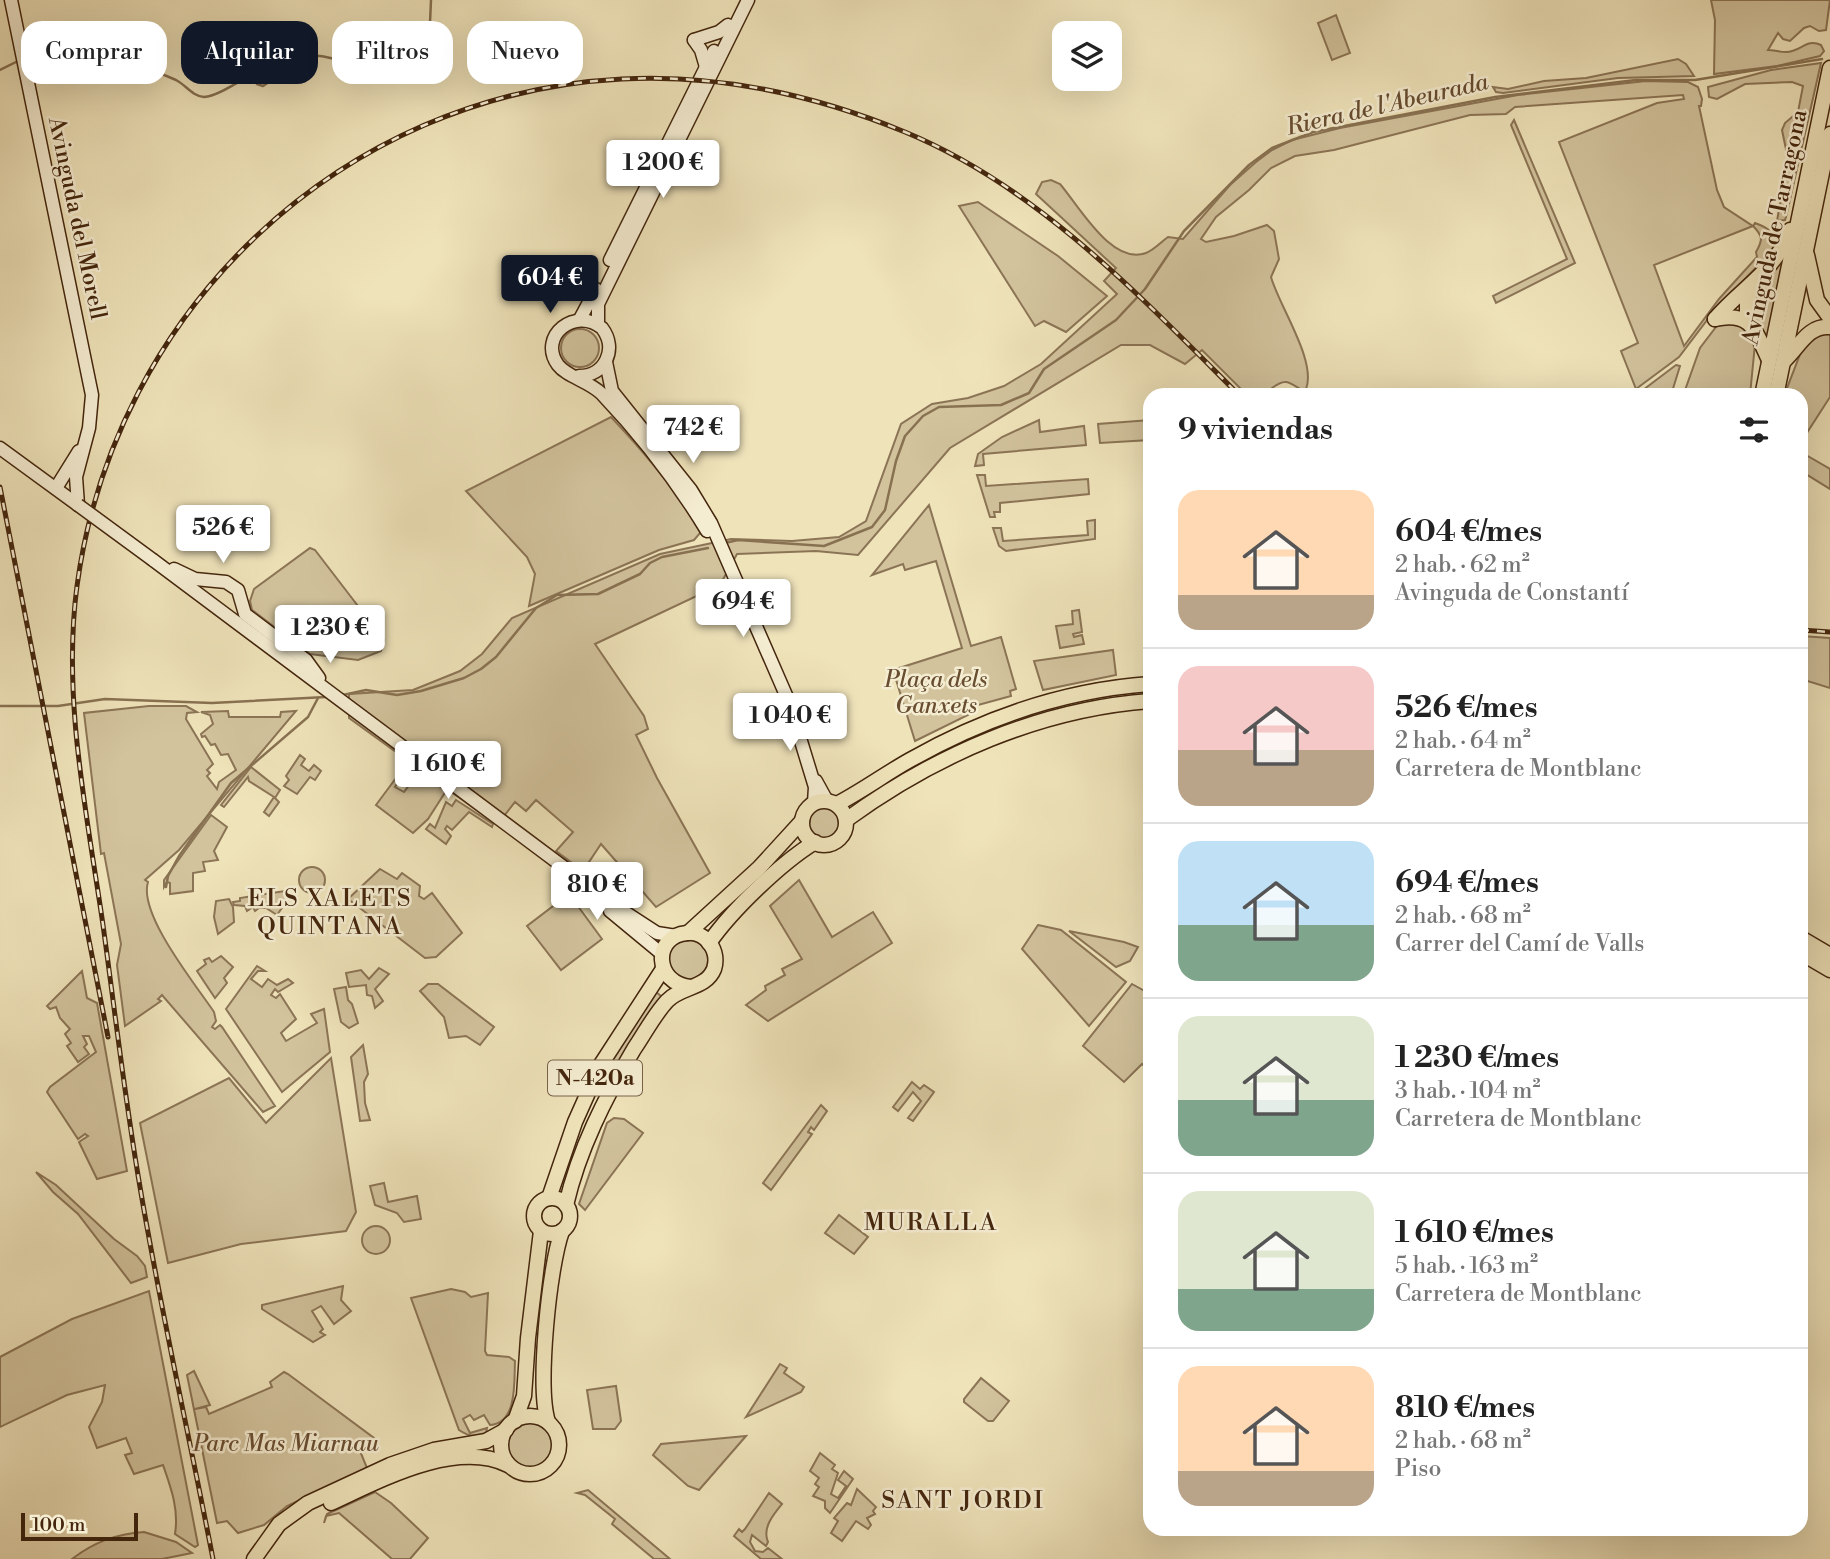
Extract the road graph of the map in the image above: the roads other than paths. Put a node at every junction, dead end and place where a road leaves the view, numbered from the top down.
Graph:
1 (11, 0) edge
2 (739, 0) edge
3 (747, 0) edge
4 (727, 25) junction
5 (694, 40) junction
6 (718, 49) junction
7 (706, 67) junction
8 (1830, 68) edge
9 (1830, 134) edge
10 (681, 138) junction
11 (669, 162) junction
12 (1799, 222) junction
13 (631, 223) junction
14 (1806, 251) junction
15 (1756, 279) junction
16 (605, 289) junction
17 (1830, 318) edge
18 (580, 319) junction
19 (1747, 321) junction
20 (598, 325) junction
21 (1830, 327) edge
22 (1776, 360) junction
23 (606, 362) junction
24 (579, 376) junction
25 (1765, 388) edge
26 (1776, 388) edge
27 (613, 399) junction
28 (0, 447) edge
29 (661, 467) junction
30 (71, 473) junction
31 (38, 475) junction
32 (58, 490) junction
33 (78, 505) junction
34 (708, 517) junction
35 (153, 560) junction
36 (726, 563) junction
37 (1143, 685) edge
38 (328, 690) junction
39 (1143, 702) edge
40 (826, 803) junction
41 (846, 820) junction
42 (802, 821) junction
43 (815, 842) junction
44 (559, 862) junction
45 (682, 934) junction
46 (1808, 942) edge
47 (709, 943) junction
48 (1830, 955) edge
49 (1808, 957) edge
50 (663, 961) junction
51 (1830, 970) edge
52 (691, 987) junction
53 (549, 1198) junction
54 (566, 1205) junction
55 (541, 1231) junction
56 (562, 1231) junction
57 (548, 1422) junction
58 (510, 1425) junction
59 (508, 1465) junction
60 (254, 1559) edge
61 (265, 1559) edge

1 - 30 main road, Avinguda del Morell
2 - 4 main road
3 - 6 main road
3 - 10 main road
4 - 5 main road
4 - 6 main road
5 - 6 main road
5 - 7 main road
6 - 7 main road
6 - 10 main road
7 - 13 main road
8 - 12 main road, Avinguda de Tarragona
9 - 14 main road, Avinguda de Tarragona
10 - 11 main road
11 - 13 main road
11 - 16 main road
12 - 15 main road
12 - 22 main road, Avinguda de Tarragona
13 - 16 main road
13 - 18 main road
14 - 17 main road
14 - 22 main road, Avinguda de Tarragona
15 - 19 main road
15 - 19 main road
16 - 20 main road
18 - 20 main road
18 - 24 main road
19 - 22 main road
20 - 23 main road
21 - 22 main road
22 - 25 main road, Avinguda de Tarragona
22 - 26 main road, Avinguda de Tarragona
23 - 24 main road
23 - 27 main road
24 - 27 main road
27 - 29 main road
27 - 34 main road
28 - 31 main road
29 - 34 main road
29 - 36 main road
30 - 31 main road
30 - 32 main road, Avinguda del Morell
30 - 33 main road
31 - 32 main road
32 - 33 main road
33 - 35 main road, bridge
34 - 36 main road
35 - 38 main road
35 - 38 main road
36 - 40 main road
37 - 40 main road, N-420a
38 - 44 main road
39 - 41 main road
40 - 41 main road
40 - 42 main road, N-420a
41 - 43 main road
42 - 43 main road
42 - 45 main road, N-420a
43 - 47 main road
44 - 45 main road
44 - 50 main road
45 - 47 main road
45 - 50 main road, N-420a
46 - 48 main road
47 - 52 main road, N-420a
49 - 51 main road
50 - 52 main road
50 - 53 main road, N-420a
52 - 54 main road, N-420a
53 - 54 main road
53 - 55 main road, N-420a
54 - 56 main road, N-420a
55 - 56 main road
55 - 58 main road, N-420a
56 - 57 main road, N-420a
57 - 58 main road
57 - 59 main road, N-420a
58 - 59 main road, N-420a
58 - 60 main road
59 - 61 main road, N-420a

